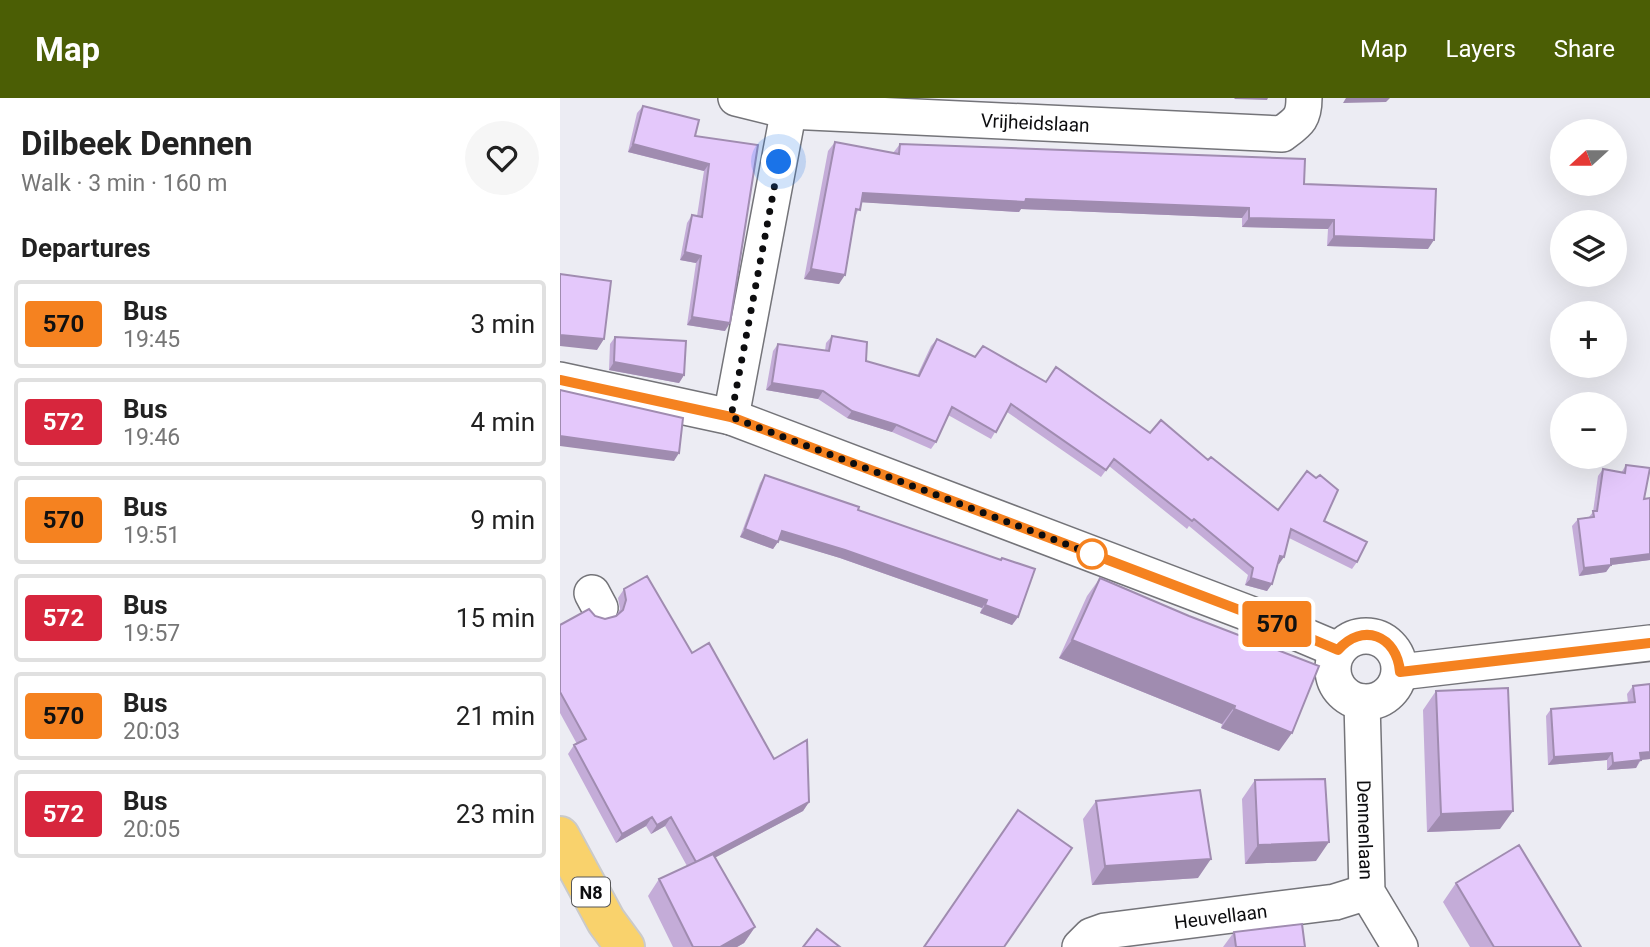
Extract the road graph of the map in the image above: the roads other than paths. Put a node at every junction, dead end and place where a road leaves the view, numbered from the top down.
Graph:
1 (736, 98) edge
2 (1304, 98) edge
3 (789, 105) edge
4 (560, 380) edge
5 (731, 417) junction
6 (1650, 643) edge
7 (1338, 650) junction
8 (1400, 672) junction
9 (1362, 702) junction
10 (560, 836) edge
11 (560, 888) edge
12 (1367, 892) junction
13 (592, 947) edge
14 (625, 947) edge
15 (1080, 947) edge
16 (1400, 947) edge

1 - 3 street, Vrijheidslaan
2 - 3 street, Vrijheidslaan
3 - 5 street
4 - 5 street
5 - 7 street
6 - 8 street
7 - 8 street
7 - 9 street
8 - 9 street
9 - 12 street, Dennenlaan
10 - 14 main road, N8
11 - 13 main road, N8
12 - 15 street, Heuvellaan
12 - 16 street, Dennenlaan

